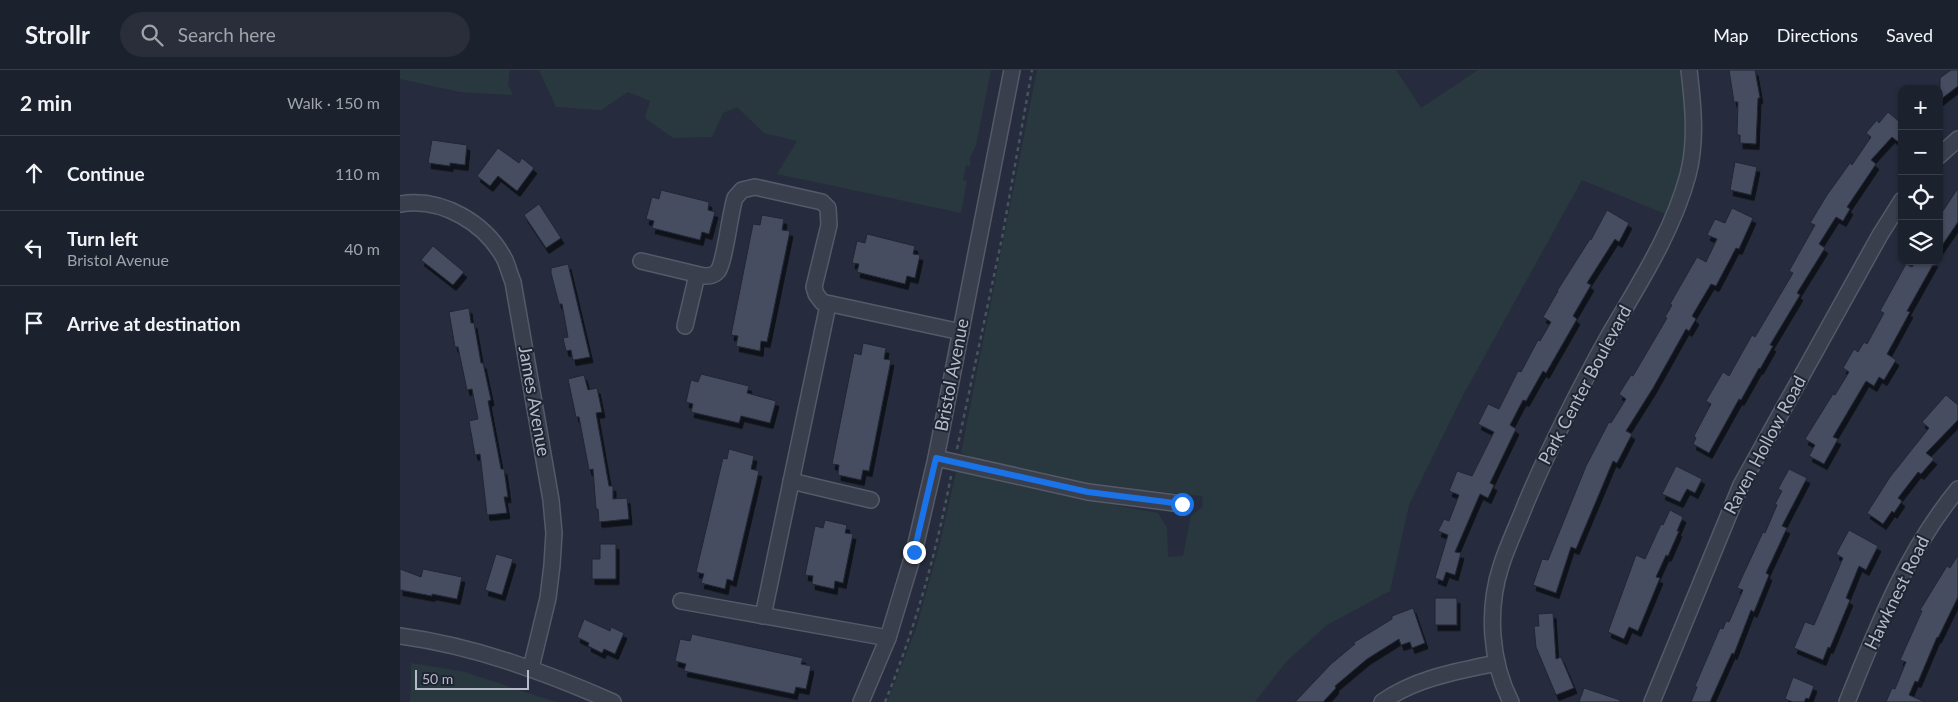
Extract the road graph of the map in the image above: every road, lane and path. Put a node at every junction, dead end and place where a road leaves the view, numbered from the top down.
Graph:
1 (1012, 70) edge
2 (1032, 70) edge
3 (1689, 70) edge
4 (1958, 139) edge
5 (1943, 152) edge
6 (400, 204) edge
7 (1898, 206) edge
8 (641, 261) dead end
9 (697, 275) junction
10 (828, 304) junction
11 (685, 326) dead end
12 (961, 332) junction
13 (936, 458) junction
14 (954, 463) junction
15 (791, 481) junction
16 (1958, 489) edge
17 (871, 500) dead end
18 (1182, 504) dead end
19 (681, 601) dead end
20 (763, 616) junction
21 (400, 636) edge
22 (888, 638) junction
23 (1497, 663) junction
24 (531, 668) junction
25 (613, 702) edge
26 (861, 702) edge
27 (885, 702) edge
28 (1382, 702) edge
29 (1511, 702) edge
30 (1652, 702) edge
31 (1847, 702) edge

1 - 12 street, Bristol Avenue
2 - 14 path
3 - 23 street, Park Center Boulevard
4 - 5 street
6 - 24 street, James Avenue
7 - 30 street, Raven Hollow Road
8 - 9 street
9 - 10 street
9 - 11 street
10 - 12 street
10 - 15 street
12 - 13 street, Bristol Avenue
13 - 14 street
13 - 22 street, Bristol Avenue
14 - 18 street
14 - 27 path
15 - 17 street
15 - 20 street
16 - 31 street, Hawknest Road
19 - 20 street
20 - 22 street
21 - 24 street
22 - 26 street, Bristol Avenue
23 - 28 street
23 - 29 street, Park Center Boulevard
24 - 25 street

